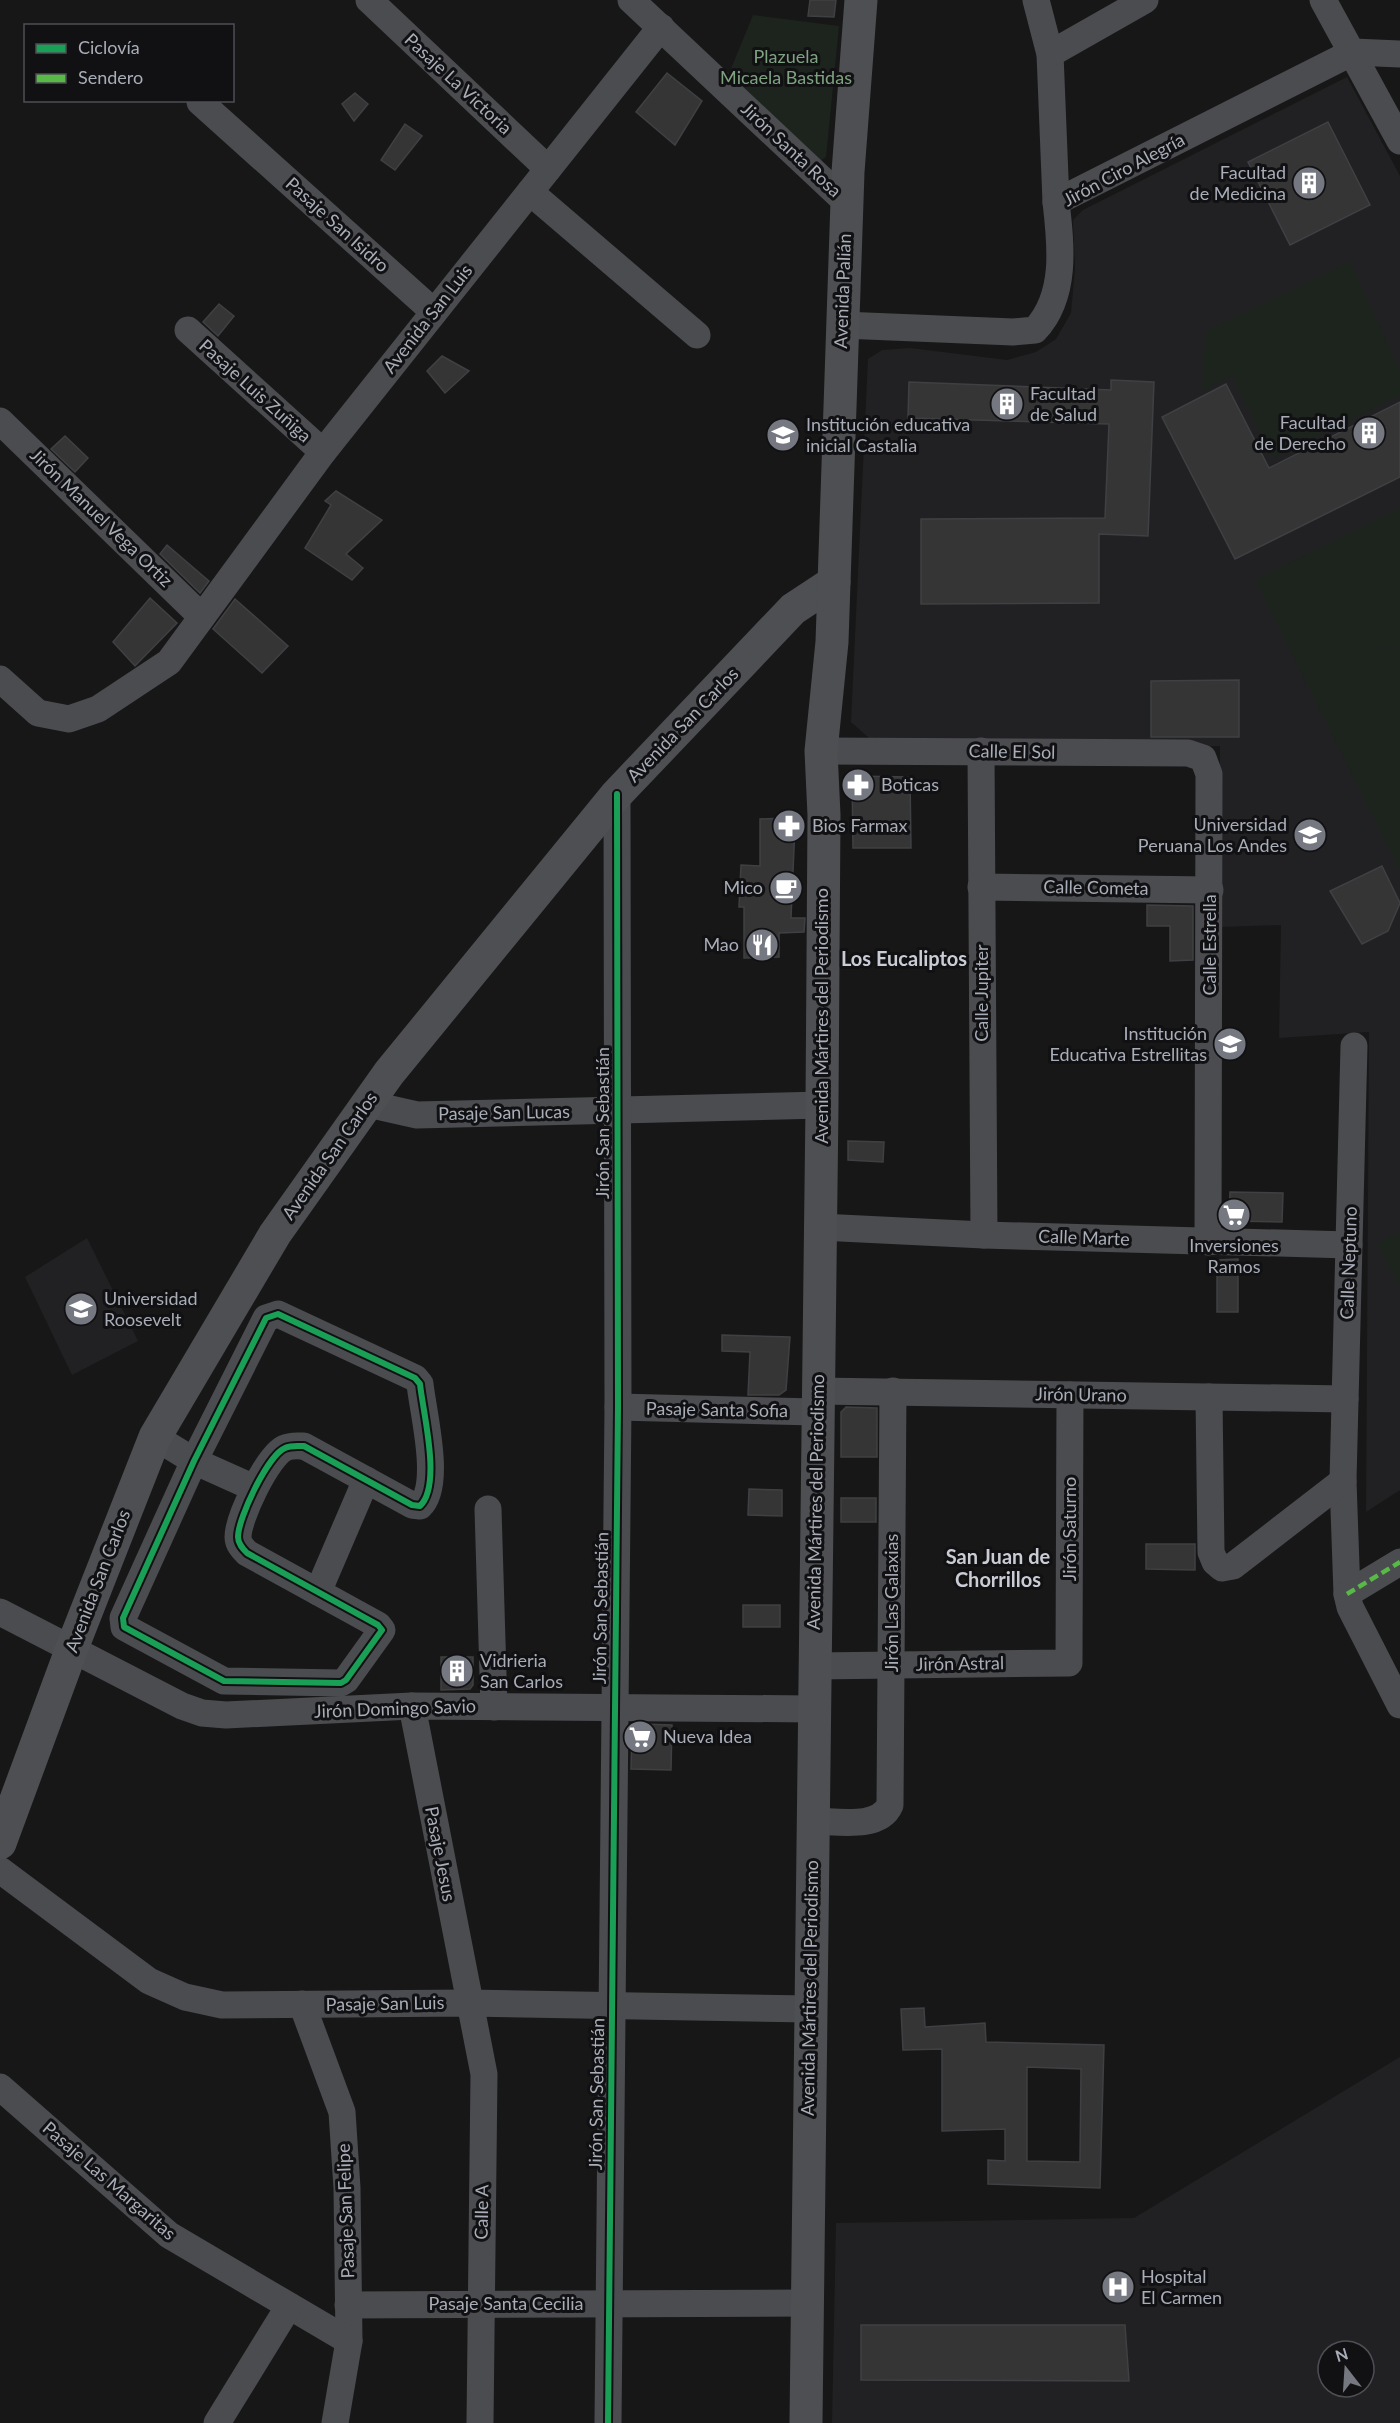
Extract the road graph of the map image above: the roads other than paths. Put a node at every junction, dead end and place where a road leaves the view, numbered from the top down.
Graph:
1 (369, 0) edge
2 (631, 0) edge
3 (861, 0) edge
4 (1036, 0) edge
5 (1145, 0) edge
6 (1323, 0) edge
7 (661, 27) junction
8 (1353, 52) junction
9 (1050, 54) junction
10 (1400, 54) edge
11 (201, 102) edge
12 (1400, 141) edge
13 (548, 169) junction
14 (530, 192) junction
15 (1056, 201) junction
16 (846, 202) junction
17 (434, 312) junction
18 (842, 325) junction
19 (188, 330) dead end
20 (697, 335) dead end
21 (0, 421) edge
22 (323, 452) junction
23 (834, 582) junction
24 (201, 616) junction
25 (0, 679) edge
26 (821, 751) junction
27 (981, 751) junction
28 (1203, 758) joint
29 (617, 794) junction
30 (981, 887) junction
31 (1210, 890) junction
32 (1354, 1046) dead end
33 (368, 1104) junction
34 (822, 1105) junction
35 (618, 1110) junction
36 (820, 1227) junction
37 (984, 1235) junction
38 (1208, 1242) junction
39 (1348, 1245) junction
40 (893, 1391) junction
41 (1070, 1395) junction
42 (1209, 1397) junction
43 (1345, 1399) junction
44 (817, 1402) junction
45 (618, 1407) junction
46 (155, 1437) junction
47 (194, 1461) junction
48 (366, 1480) junction
49 (1343, 1481) junction
50 (254, 1488) junction
51 (488, 1509) dead end
52 (1400, 1562) edge
53 (318, 1592) junction
54 (1347, 1594) junction
55 (0, 1612) edge
56 (72, 1648) junction
57 (1069, 1663) joint
58 (891, 1665) junction
59 (814, 1666) junction
60 (1400, 1705) edge
61 (411, 1706) junction
62 (494, 1707) junction
63 (615, 1707) junction
64 (814, 1709) junction
65 (812, 1821) junction
66 (0, 1843) edge
67 (0, 1870) edge
68 (468, 2003) junction
69 (302, 2004) junction
70 (612, 2006) junction
71 (810, 2009) junction
72 (0, 2087) edge
73 (807, 2303) junction
74 (482, 2304) junction
75 (609, 2304) junction
76 (348, 2305) junction
77 (289, 2306) junction
78 (349, 2341) junction
79 (217, 2423) edge
80 (335, 2423) edge
81 (480, 2423) edge
82 (608, 2423) edge
83 (806, 2423) edge

1 - 13 street, Pasaje La Victoria
2 - 7 street, Jirón Santa Rosa
3 - 16 main road, Avenida Palián
4 - 9 street
5 - 9 street
6 - 8 street
7 - 13 street, Avenida San Luis
7 - 16 street, Jirón Santa Rosa
8 - 10 street
8 - 12 street
8 - 15 street, Jirón Ciro Alegría
9 - 15 street
11 - 17 street, Pasaje San Isidro
13 - 14 street, Avenida San Luis
14 - 17 street, Avenida San Luis
14 - 20 street
15 - 18 street, Jirón Ciro Alegría
16 - 18 main road, Avenida Palián
17 - 22 street, Avenida San Luis
18 - 23 main road, Avenida Palián
19 - 22 street, Pasaje Luis Zuñiga
21 - 24 street, Jirón Manuel Vega Ortiz
22 - 24 street, Avenida San Luis
23 - 26 main road, Avenida Mártires del Periodismo
23 - 29 main road, Avenida San Carlos
24 - 25 street, Avenida San Luis
26 - 27 street, Calle El Sol
26 - 34 main road, Avenida Mártires del Periodismo
27 - 28 street, Calle El Sol
27 - 30 street, Calle Jupiter
28 - 31 street, Calle Estrella
29 - 33 main road, Avenida San Carlos
29 - 35 street, Jirón San Sebastián
30 - 31 street, Calle Cometa
30 - 37 street, Calle Jupiter
31 - 38 street, Calle Estrella
32 - 39 street, Calle Neptuno
33 - 35 street, Pasaje San Lucas
33 - 46 main road, Avenida San Carlos
34 - 35 street, Pasaje San Lucas
34 - 36 main road, Avenida Mártires del Periodismo
35 - 45 street, Jirón San Sebastián
36 - 37 street, Calle Marte
36 - 44 main road, Avenida Mártires del Periodismo
37 - 38 street, Calle Marte
38 - 39 street, Calle Marte
39 - 43 street, Calle Neptuno
40 - 41 street, Jirón Urano
40 - 44 street, Jirón Urano
40 - 58 street, Jirón Las Galaxias
41 - 42 street, Jirón Urano
41 - 57 street, Jirón Saturno
42 - 43 street, Jirón Urano
42 - 49 street
43 - 49 street, Calle Neptuno
44 - 45 street, Pasaje Santa Sofia
44 - 59 main road, Avenida Mártires del Periodismo
45 - 63 street, Jirón San Sebastián
46 - 47 street
46 - 56 main road, Avenida San Carlos
47 - 48 street
47 - 50 street
47 - 53 street
48 - 50 street
48 - 53 street
49 - 54 street, Calle Neptuno
50 - 53 street
51 - 62 street
52 - 54 street
54 - 60 street, Calle Neptuno
55 - 56 street, Jirón Domingo Savio
56 - 61 street, Jirón Domingo Savio
56 - 66 main road, Avenida San Carlos
57 - 58 street, Jirón Astral
58 - 59 street, Jirón Astral
58 - 65 street, Jirón Las Galaxias
59 - 64 main road, Avenida Mártires del Periodismo
61 - 62 street, Jirón Domingo Savio
61 - 68 street, Pasaje Jesus
62 - 63 street, Jirón Domingo Savio
63 - 64 street, Jirón Domingo Savio
63 - 70 street, Jirón San Sebastián
64 - 65 main road, Avenida Mártires del Periodismo
65 - 71 main road, Avenida Mártires del Periodismo
67 - 69 street, Pasaje San Luis
68 - 69 street, Pasaje San Luis
68 - 70 street, Pasaje San Luis
68 - 74 street, Calle A
69 - 76 street, Pasaje San Felipe
70 - 71 street, Pasaje San Luis
70 - 75 street, Jirón San Sebastián
71 - 73 main road, Avenida Mártires del Periodismo
72 - 77 street, Pasaje Las Margaritas
73 - 75 street, Pasaje Santa Cecilia
73 - 83 main road, Avenida Mártires del Periodismo
74 - 75 street, Pasaje Santa Cecilia
74 - 76 street, Pasaje Santa Cecilia
74 - 81 street, Calle A
75 - 82 street, Jirón San Sebastián
76 - 78 street, Pasaje San Felipe
77 - 78 street, Pasaje Las Margaritas
77 - 79 street
78 - 80 street, Pasaje San Felipe

